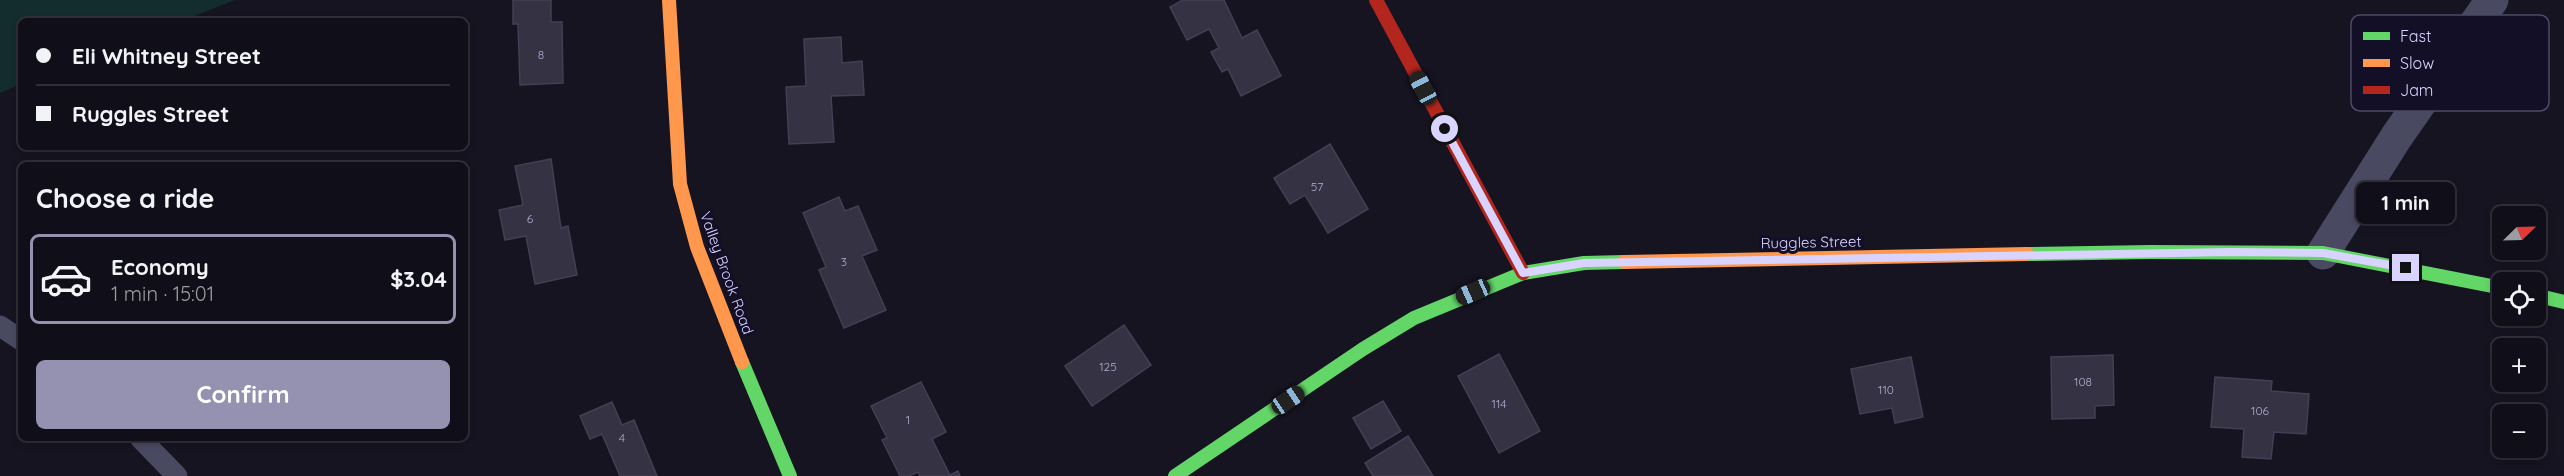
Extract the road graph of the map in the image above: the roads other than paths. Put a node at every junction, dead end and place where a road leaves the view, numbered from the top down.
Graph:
1 (669, 0) edge
2 (1376, 0) edge
3 (2492, 0) edge
4 (2482, 15) edge
5 (2414, 111) edge
6 (2323, 253) junction
7 (1523, 273) junction
8 (2492, 286) edge
9 (2546, 298) edge
10 (2564, 302) edge
11 (0, 326) edge
12 (18, 338) edge
13 (143, 441) edge
14 (177, 476) edge
15 (790, 476) edge
16 (1175, 476) edge

1 - 15 street, Valley Brook Road
2 - 7 street
3 - 4 street
5 - 6 street
6 - 7 street, Ruggles Street
6 - 8 street, Ruggles Street
7 - 16 street, Ruggles Street
9 - 10 street
11 - 12 lane
13 - 14 lane

